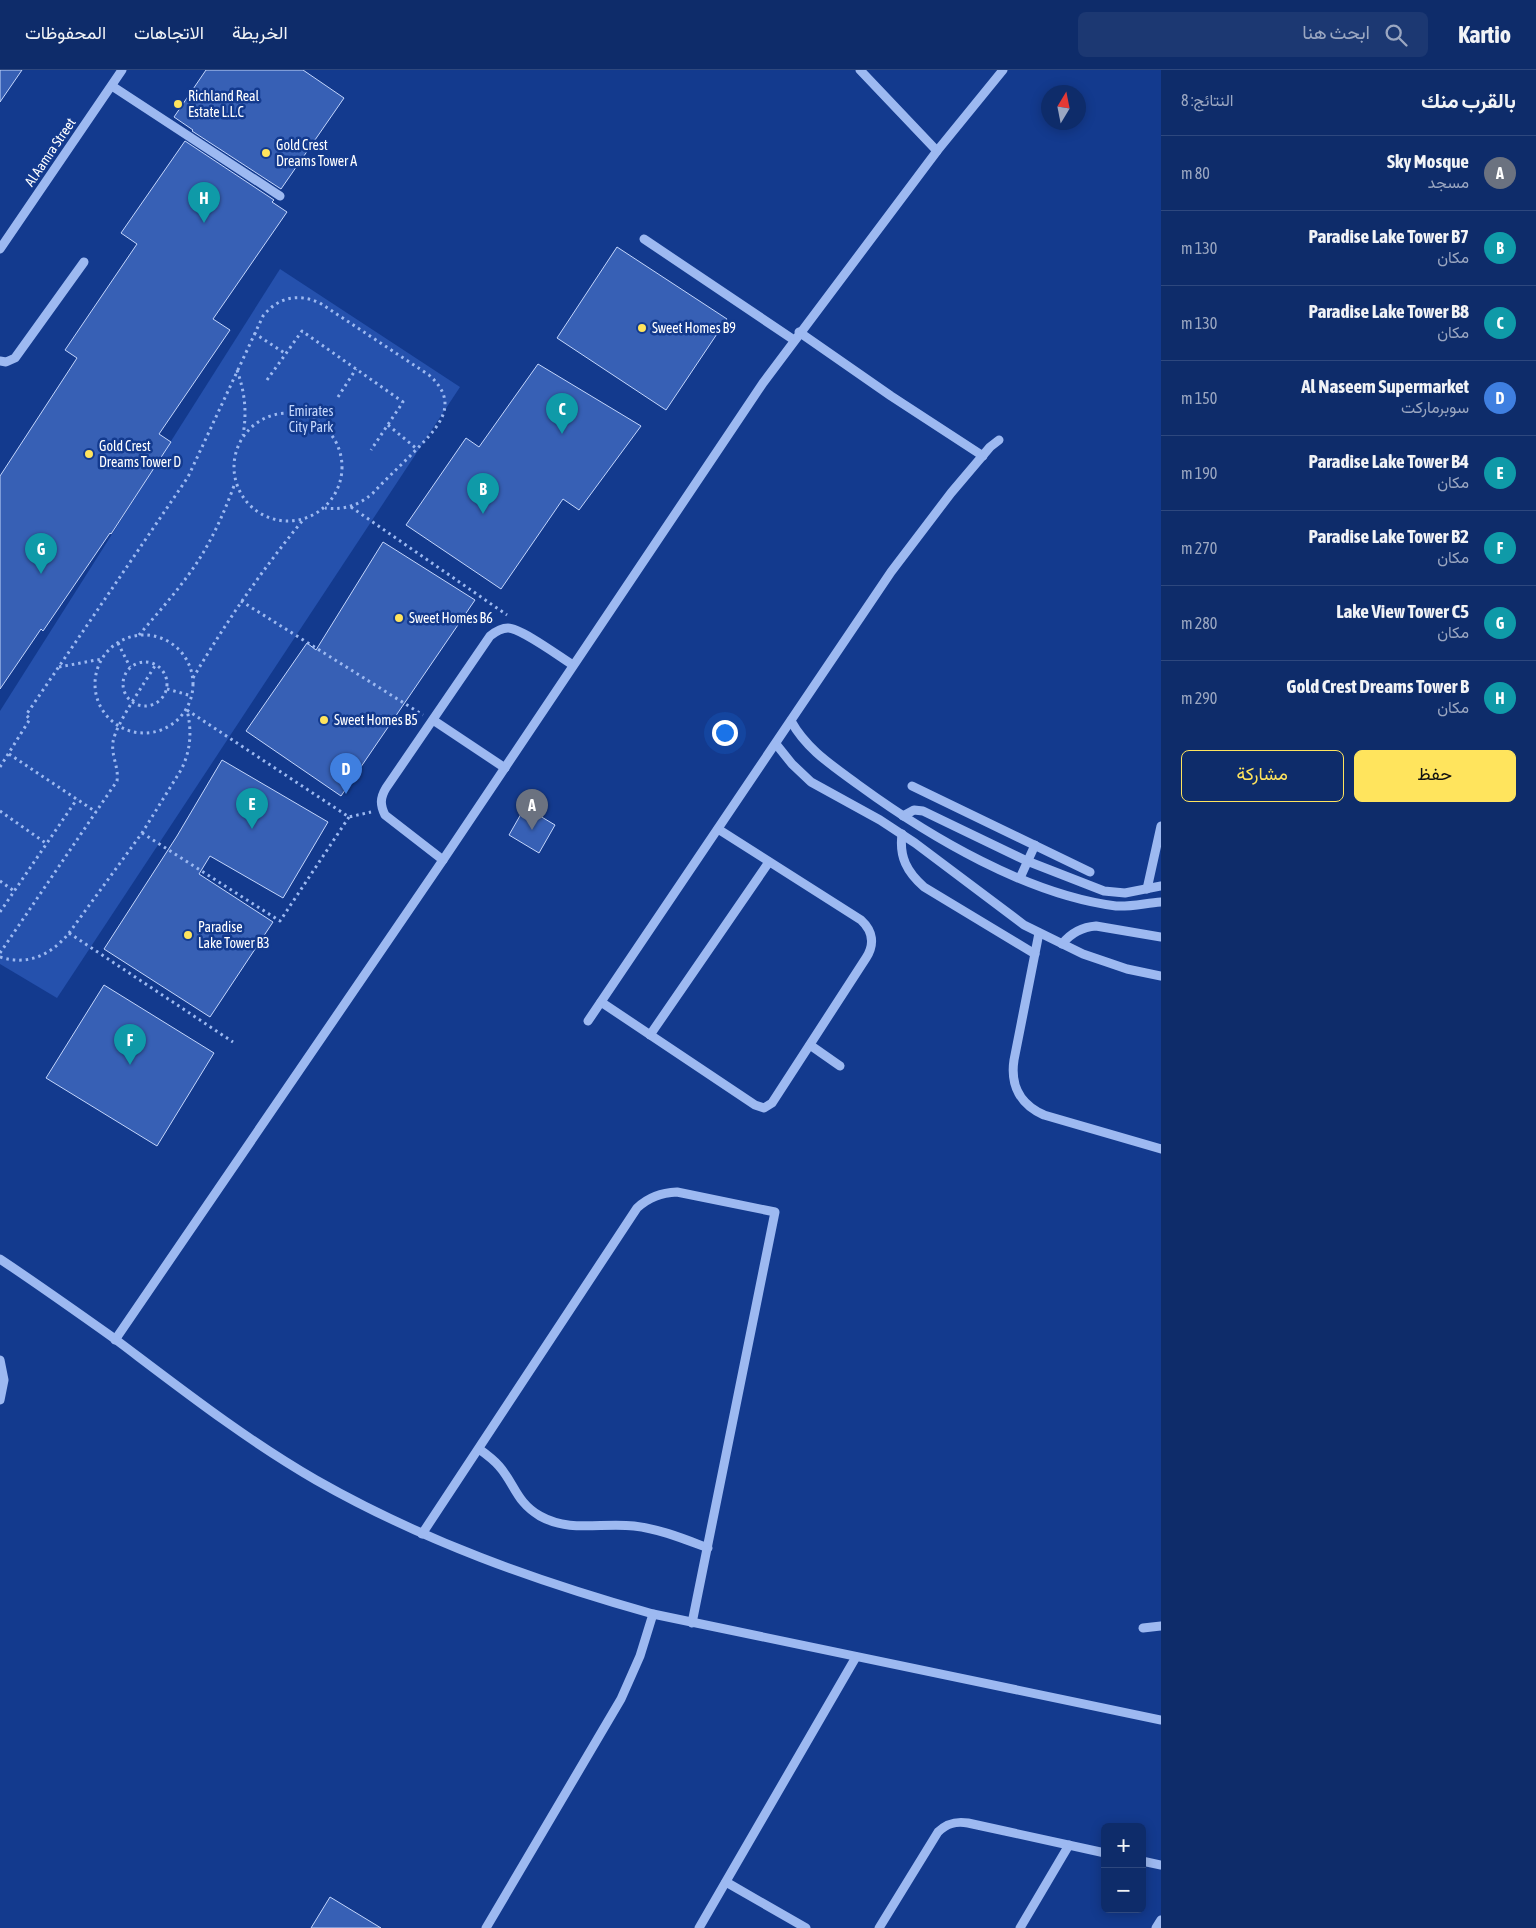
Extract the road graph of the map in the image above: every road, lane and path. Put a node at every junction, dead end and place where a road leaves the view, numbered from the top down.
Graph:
1 (122, 70) edge
2 (860, 70) edge
3 (1003, 70) edge
4 (112, 86) junction
5 (937, 151) junction
6 (280, 196) dead end
7 (644, 239) dead end
8 (0, 249) edge
9 (84, 262) dead end
10 (254, 333) junction
11 (797, 336) junction
12 (286, 354) junction
13 (0, 361) edge
14 (356, 369) junction
15 (237, 370) junction
16 (267, 380) dead end
17 (338, 397) dead end
18 (388, 425) junction
19 (243, 436) junction
20 (999, 440) dead end
21 (417, 449) junction
22 (371, 450) dead end
23 (983, 456) junction
24 (235, 483) junction
25 (351, 507) junction
26 (325, 508) junction
27 (304, 520) junction
28 (241, 601) junction
29 (519, 631) junction
30 (138, 636) junction
31 (118, 644) junction
32 (102, 659) junction
33 (156, 664) junction
34 (573, 665) junction
35 (58, 667) junction
36 (130, 667) junction
37 (193, 678) junction
38 (167, 689) junction
39 (192, 696) junction
40 (133, 703) junction
41 (186, 710) junction
42 (433, 720) junction
43 (791, 721) junction
44 (119, 726) junction
45 (776, 744) junction
46 (9, 754) junction
47 (0, 765) edge
48 (505, 768) junction
49 (912, 786) dead end
50 (78, 799) junction
51 (888, 806) junction
52 (382, 810) junction
53 (0, 811) edge
54 (96, 812) junction
55 (903, 816) junction
56 (349, 817) junction
57 (880, 820) junction
58 (1161, 826) edge
59 (958, 829) junction
60 (718, 830) junction
61 (142, 833) junction
62 (902, 834) junction
63 (950, 843) junction
64 (47, 844) junction
65 (1034, 846) junction
66 (443, 860) junction
67 (1027, 861) junction
68 (769, 862) junction
69 (1090, 872) dead end
70 (1020, 878) junction
71 (0, 881) edge
72 (1161, 886) edge
73 (1148, 889) junction
74 (14, 891) junction
75 (1161, 902) edge
76 (0, 912) edge
77 (69, 933) junction
78 (1038, 933) junction
79 (1161, 937) edge
80 (1062, 944) junction
81 (0, 953) edge
82 (1035, 954) junction
83 (0, 957) edge
84 (1161, 976) edge
85 (601, 1002) junction
86 (588, 1021) dead end
87 (650, 1036) junction
88 (233, 1042) dead end
89 (810, 1045) junction
90 (840, 1066) dead end
91 (1161, 1149) edge
92 (0, 1259) edge
93 (115, 1340) junction
94 (0, 1360) edge
95 (0, 1400) edge
96 (478, 1449) junction
97 (422, 1534) junction
98 (708, 1548) junction
99 (653, 1614) junction
100 (692, 1623) junction
101 (1161, 1626) edge
102 (1143, 1628) dead end
103 (856, 1657) junction
104 (1161, 1720) edge
105 (1069, 1845) junction
106 (1101, 1852) edge
107 (1146, 1862) edge
108 (1161, 1865) edge
109 (726, 1882) junction
110 (1161, 1920) edge
111 (486, 1928) edge
112 (699, 1928) edge
113 (806, 1928) edge
114 (879, 1928) edge
115 (1020, 1928) edge
116 (1156, 1928) edge

1 - 4 street, Al Aamra Street
2 - 5 street
3 - 5 street
4 - 6 street
4 - 8 street, Al Aamra Street
5 - 11 street
7 - 11 street
9 - 13 street
10 - 12 path
10 - 15 path
10 - 21 path
11 - 23 street
11 - 34 street
12 - 14 path
12 - 16 path
14 - 17 path
14 - 18 path
15 - 19 path
15 - 35 path
18 - 21 path
18 - 22 path
19 - 24 path
19 - 26 path
20 - 23 street
21 - 25 path
23 - 43 street
24 - 27 path
24 - 30 path
25 - 26 path
25 - 29 path
26 - 27 path
27 - 28 path
28 - 37 path
28 - 42 path
29 - 34 street
29 - 42 street
30 - 31 path
30 - 37 path
31 - 32 path
31 - 36 path
32 - 35 path
32 - 44 path
33 - 36 path
33 - 38 path
33 - 40 path
34 - 48 street
35 - 46 path
36 - 40 path
37 - 39 path
38 - 39 path
38 - 40 path
39 - 41 path
40 - 44 path
41 - 44 path
41 - 56 path
41 - 61 path
42 - 48 street
42 - 52 street
43 - 45 street
43 - 51 street
44 - 54 path
45 - 57 street
45 - 60 street
46 - 47 path
46 - 50 path
48 - 66 street
49 - 65 street
50 - 54 path
50 - 64 path
51 - 55 street
51 - 57 street
52 - 56 path
52 - 66 street
53 - 64 path
54 - 81 path
55 - 59 street
55 - 63 street
56 - 61 path
57 - 62 street
58 - 73 street
59 - 63 street
59 - 67 street
60 - 68 street
60 - 85 street
61 - 77 path
62 - 78 street
62 - 82 street
63 - 70 street
64 - 74 path
65 - 67 street
65 - 69 street
66 - 93 street
67 - 70 street
67 - 73 street
68 - 87 street
68 - 89 street
70 - 75 street
71 - 74 path
72 - 73 street
74 - 76 path
77 - 83 path
77 - 88 path
78 - 80 street
78 - 82 street
79 - 80 street
80 - 84 street
82 - 91 street
85 - 86 street
85 - 87 street
87 - 89 street
89 - 90 street
92 - 93 street
93 - 97 street
94 - 95 street
96 - 97 street
96 - 98 street
96 - 98 street
97 - 99 street
98 - 100 street
99 - 100 street
99 - 111 street
100 - 103 street
101 - 102 street
103 - 104 street
103 - 109 street
105 - 106 street
105 - 114 street
105 - 115 street
107 - 108 street
109 - 112 street
109 - 113 street
110 - 116 street

